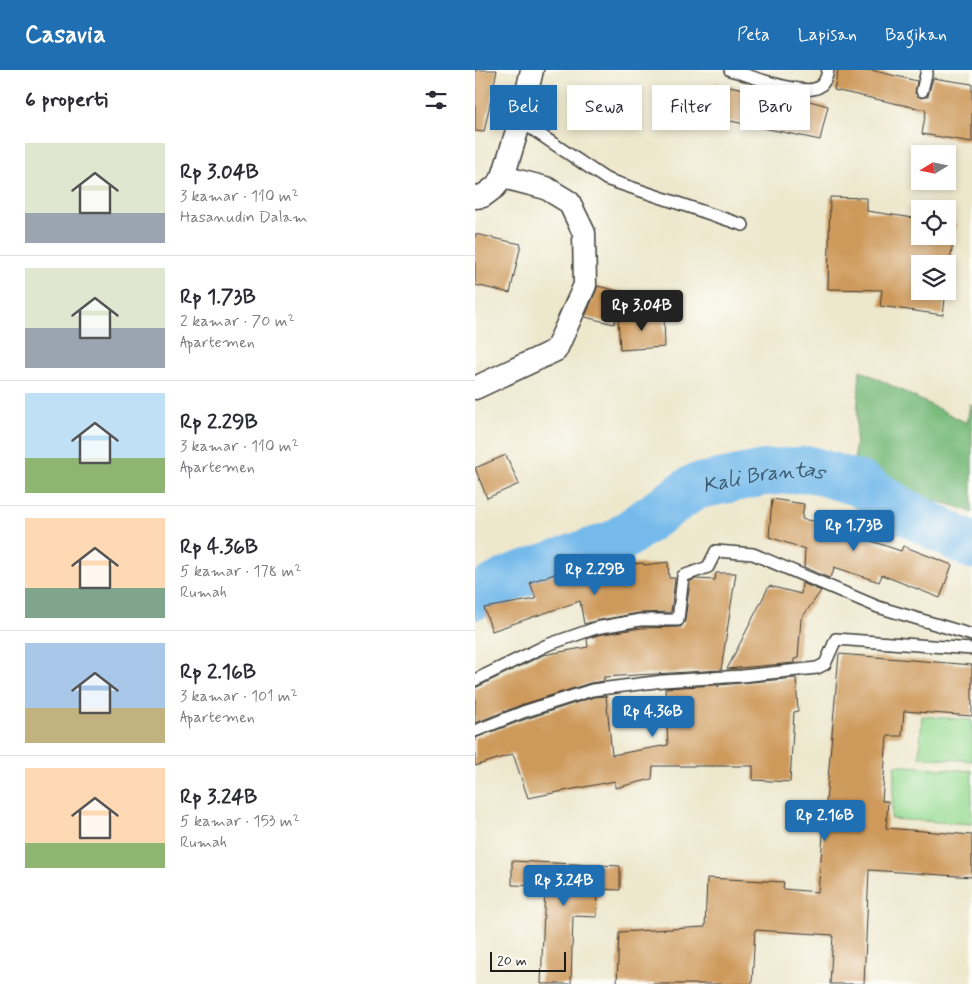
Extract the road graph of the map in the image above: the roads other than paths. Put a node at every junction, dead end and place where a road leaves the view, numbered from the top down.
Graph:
1 (532, 70) edge
2 (730, 70) edge
3 (828, 70) edge
4 (927, 70) edge
5 (529, 85) edge
6 (922, 91) dead end
7 (518, 130) edge
8 (532, 130) edge
9 (503, 177) junction
10 (475, 197) edge
11 (743, 225) dead end
12 (475, 388) edge
13 (972, 635) edge
14 (972, 649) edge
15 (475, 680) edge
16 (475, 730) edge

1 - 5 street
2 - 3 lane
4 - 6 lane
7 - 9 street
8 - 11 lane
9 - 10 street
9 - 12 street
13 - 15 lane
14 - 16 lane

